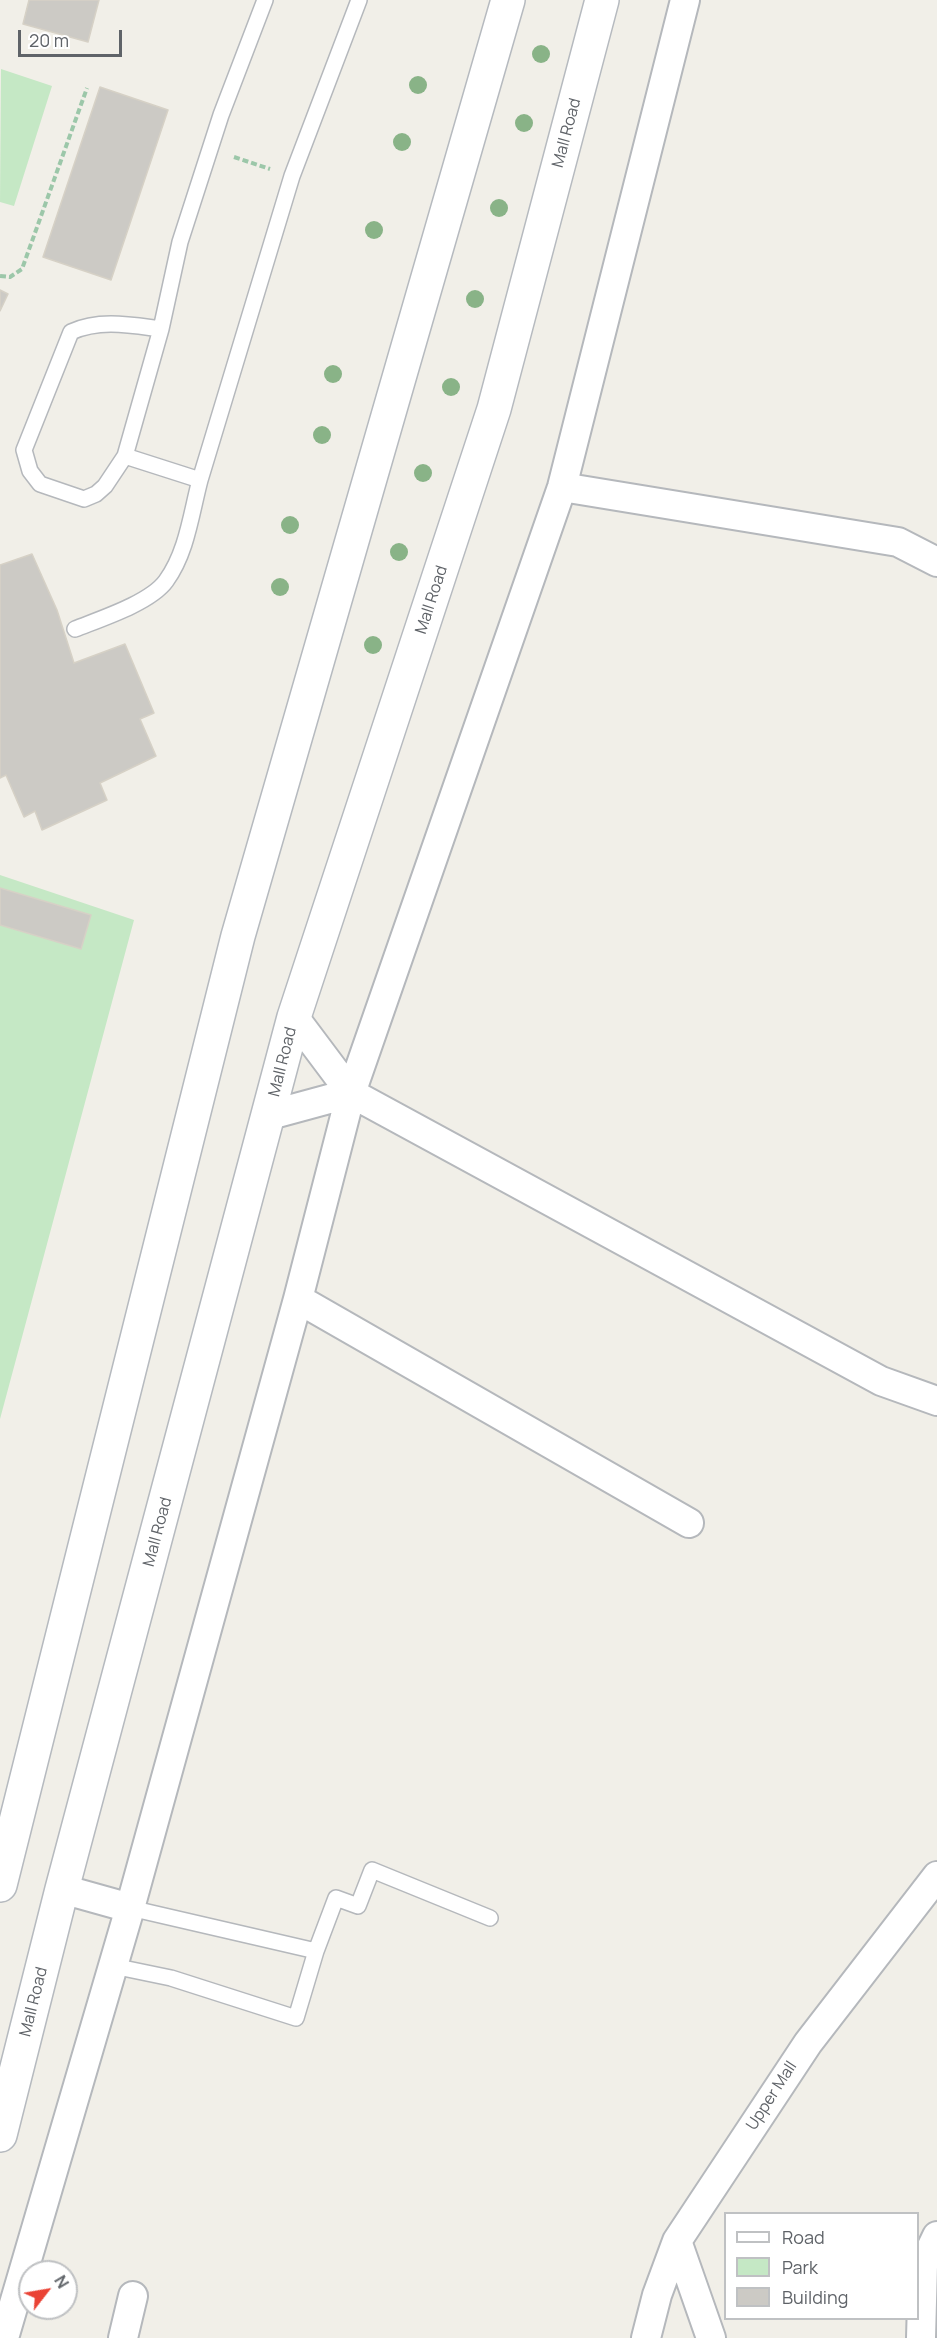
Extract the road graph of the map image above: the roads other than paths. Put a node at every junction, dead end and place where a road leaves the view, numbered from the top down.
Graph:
1 (265, 0) edge
2 (359, 0) edge
3 (508, 0) edge
4 (602, 0) edge
5 (685, 0) edge
6 (161, 328) junction
7 (125, 456) junction
8 (200, 480) junction
9 (562, 487) junction
10 (937, 562) edge
11 (75, 629) dead end
12 (294, 1017) junction
13 (351, 1093) junction
14 (270, 1115) junction
15 (298, 1299) junction
16 (937, 1401) edge
17 (689, 1523) dead end
18 (937, 1876) edge
19 (0, 1885) edge
20 (62, 1889) junction
21 (130, 1908) junction
22 (490, 1918) dead end
23 (316, 1951) junction
24 (112, 1966) junction
25 (0, 2135) edge
26 (937, 2236) edge
27 (677, 2241) junction
28 (133, 2296) dead end
29 (4, 2338) edge
30 (123, 2338) edge
31 (646, 2338) edge
32 (711, 2338) edge
33 (921, 2338) edge

1 - 6 lane
2 - 8 lane
3 - 19 main road
4 - 12 main road, Mall Road
5 - 9 street
6 - 7 lane
6 - 7 lane
7 - 8 lane
8 - 11 lane
9 - 10 street
9 - 13 street
12 - 13 street
12 - 14 main road, Mall Road
13 - 14 street
13 - 15 street
13 - 16 street
14 - 20 main road, Mall Road
15 - 17 street
15 - 21 street
18 - 27 street, Upper Mall
20 - 21 street
20 - 25 main road, Mall Road
21 - 23 lane
21 - 24 street
22 - 23 lane
23 - 24 lane
24 - 29 street
26 - 33 street
27 - 31 street, Upper Mall
27 - 32 street
28 - 30 street

